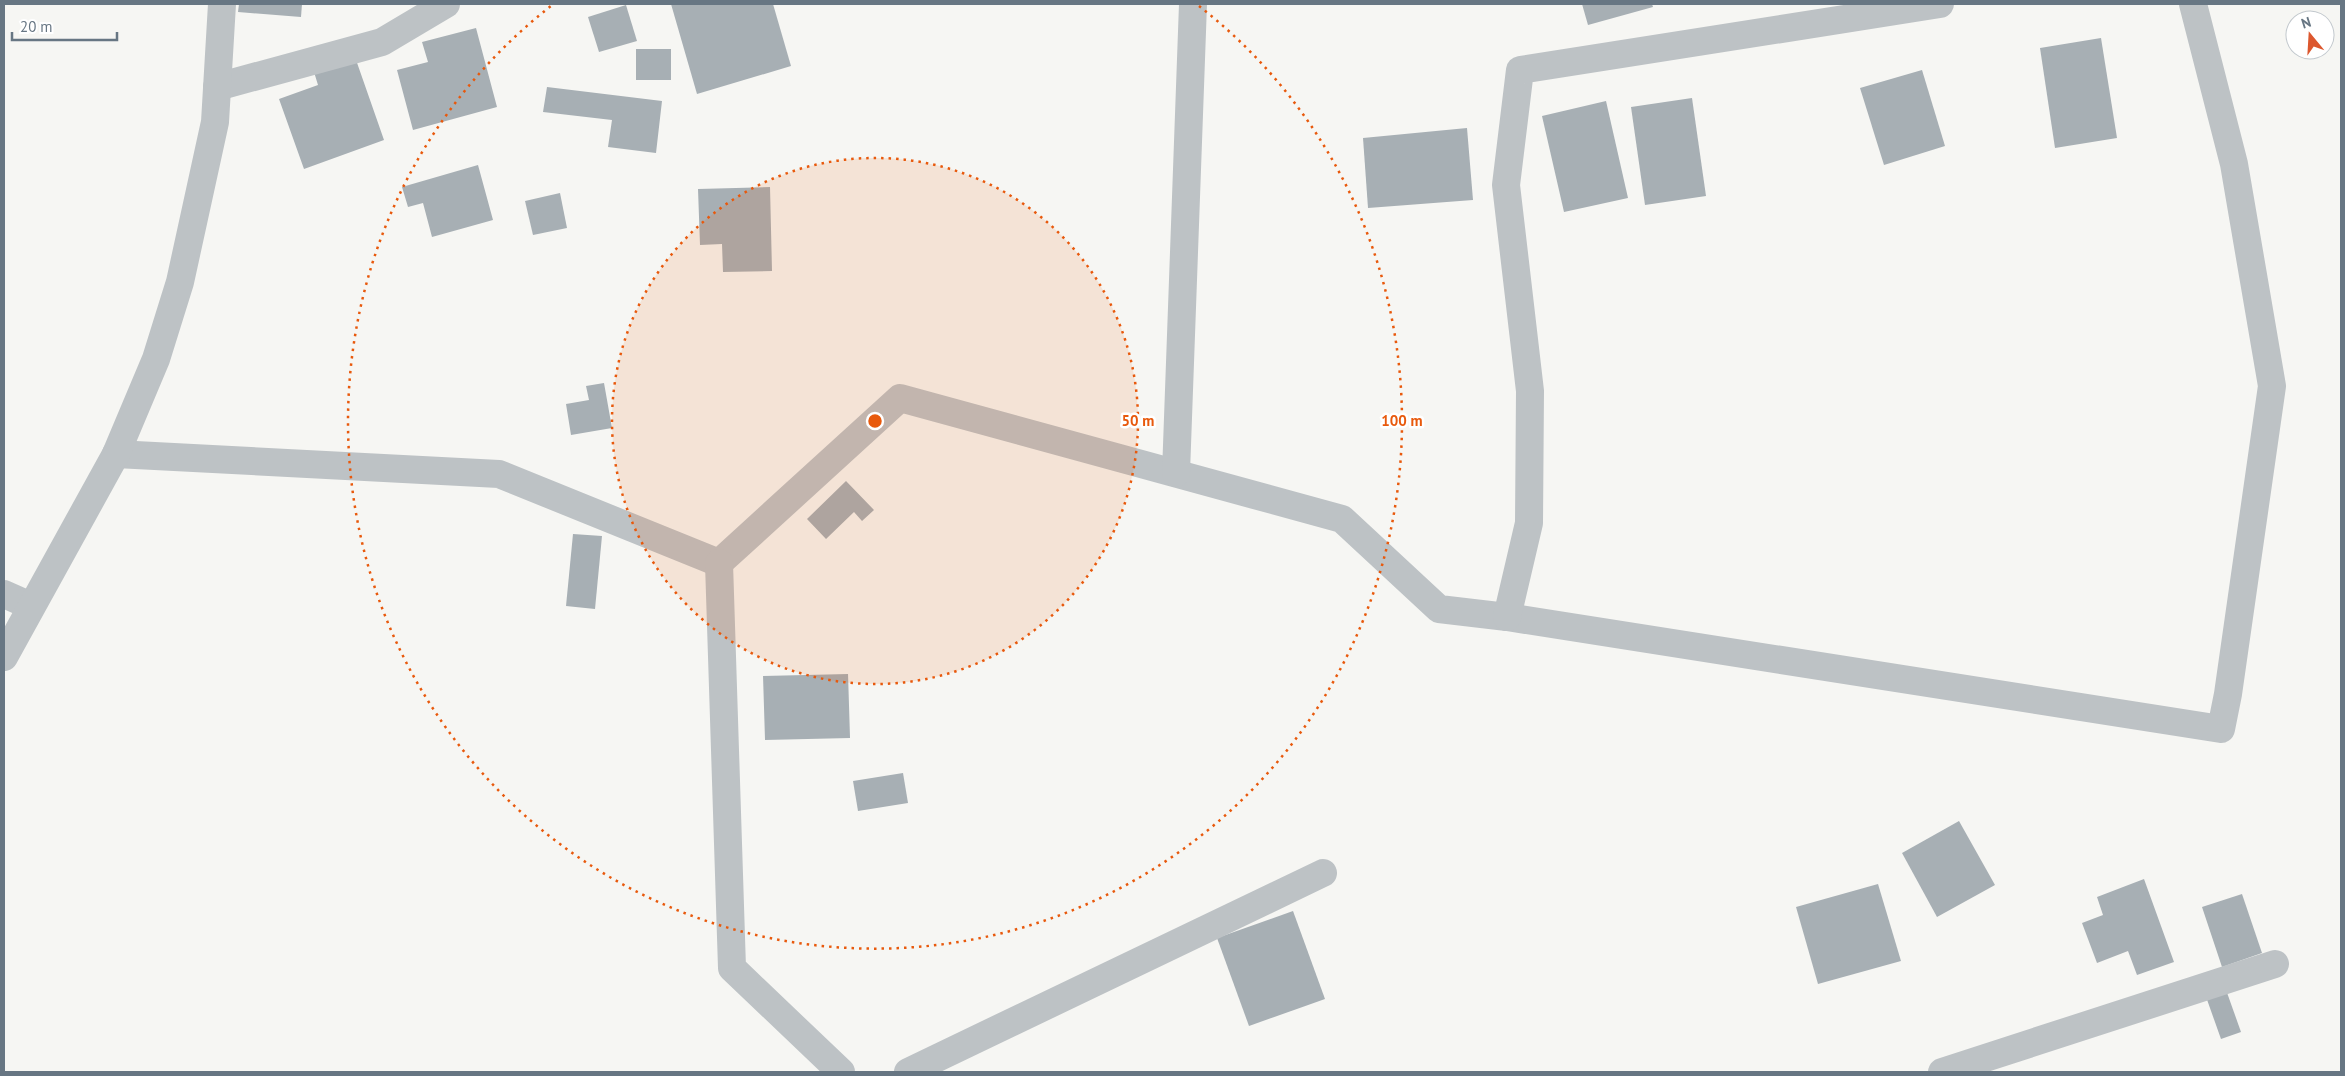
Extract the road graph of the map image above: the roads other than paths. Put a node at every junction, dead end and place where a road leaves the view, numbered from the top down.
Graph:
1 (222, 4) edge
2 (446, 4) edge
3 (1193, 4) edge
4 (1940, 4) edge
5 (2193, 4) edge
6 (217, 86) junction
7 (116, 454) junction
8 (1176, 473) junction
9 (719, 563) junction
10 (4, 594) edge
11 (31, 606) junction
12 (1507, 617) junction
13 (4, 657) edge
14 (1323, 873) dead end
15 (2275, 964) dead end
16 (841, 1072) edge
17 (908, 1072) edge
18 (1942, 1072) edge

1 - 6 street
2 - 6 street
3 - 8 street
4 - 12 street
5 - 12 street
6 - 7 street
7 - 9 street
7 - 11 street
8 - 9 street
8 - 12 street
9 - 16 street
10 - 11 street
11 - 13 street
14 - 17 street
15 - 18 street

